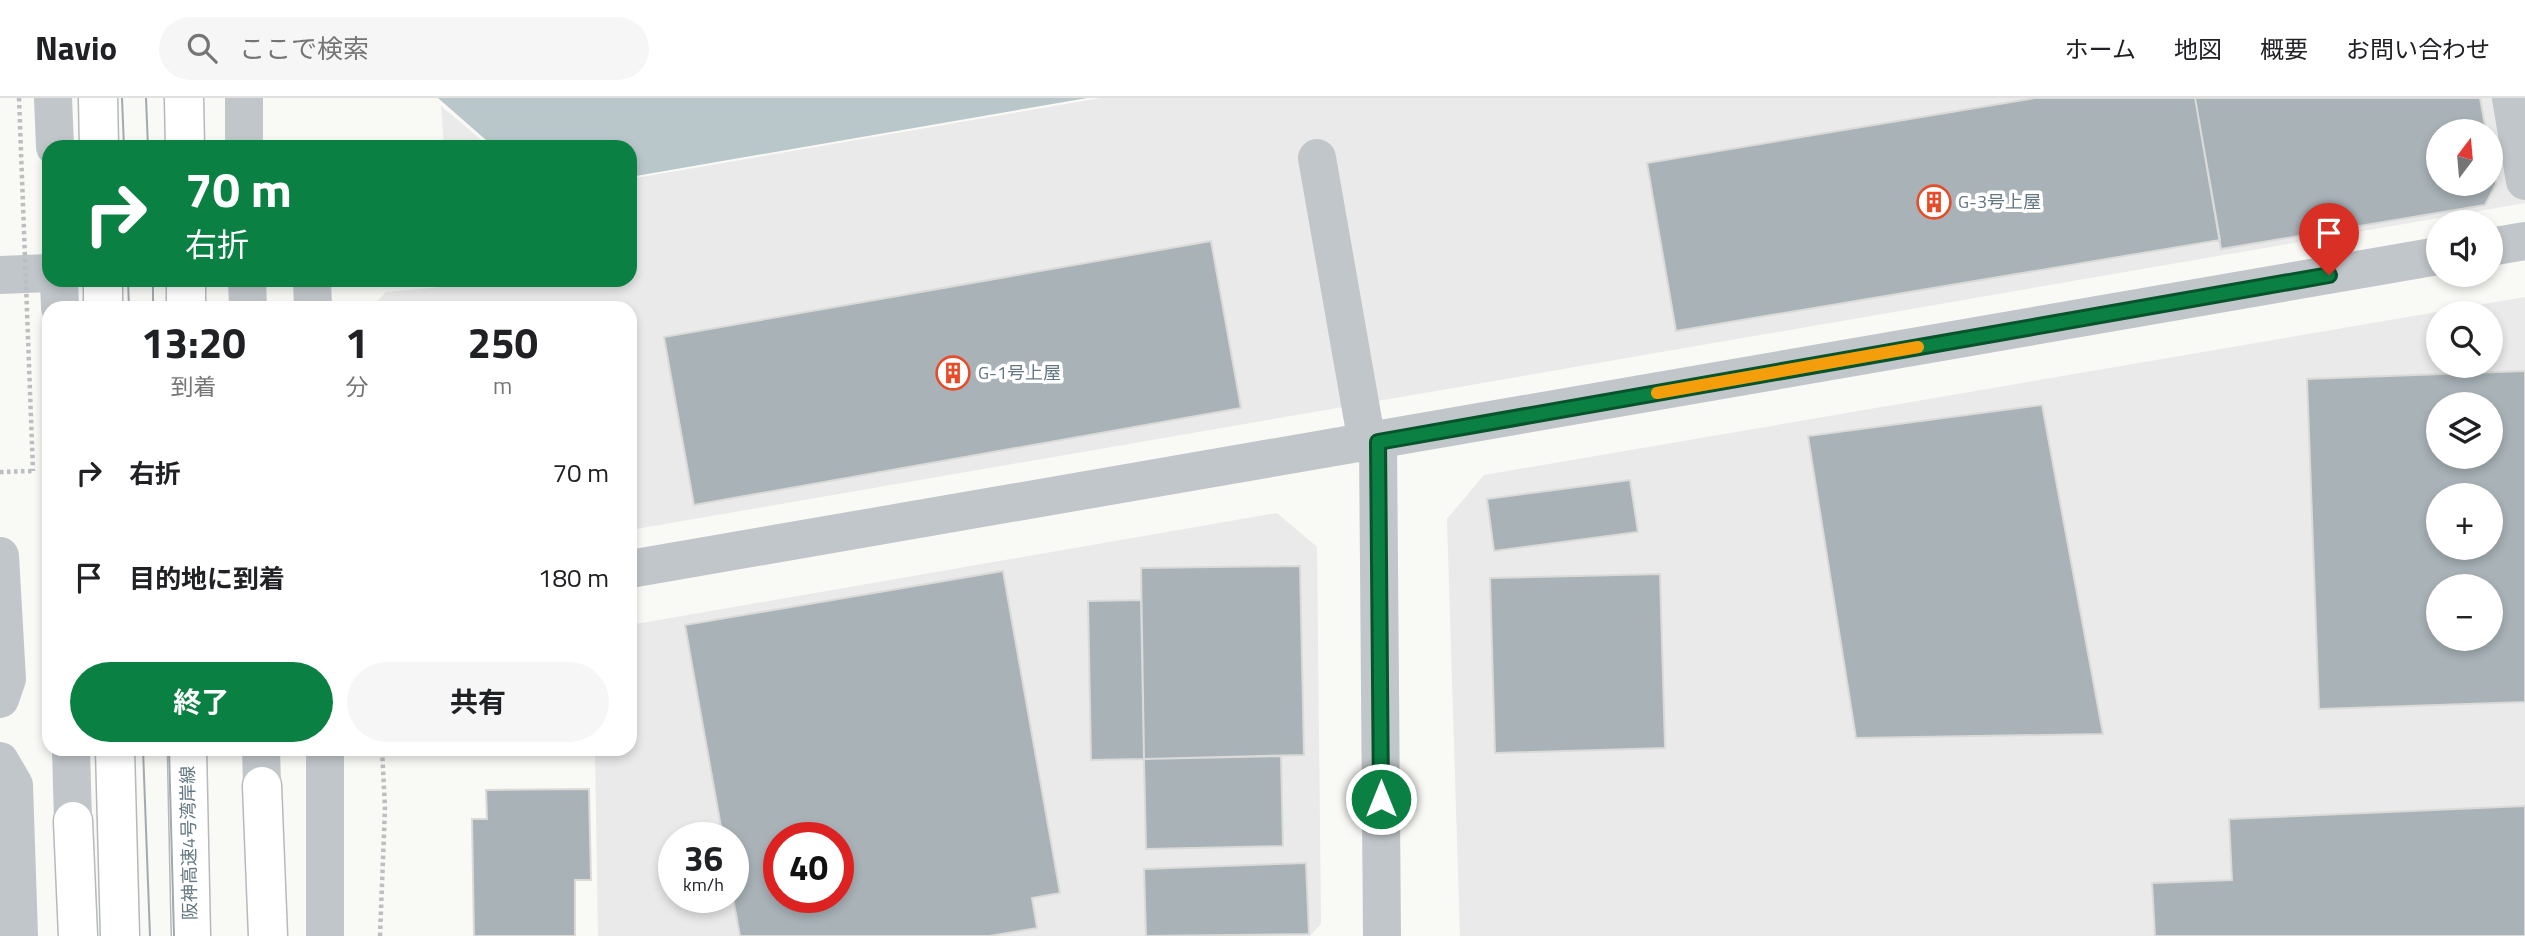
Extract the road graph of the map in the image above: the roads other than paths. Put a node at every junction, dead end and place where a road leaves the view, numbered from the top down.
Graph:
1 (53, 98) edge
2 (98, 98) edge
3 (184, 98) edge
4 (244, 98) edge
5 (2511, 98) edge
6 (55, 140) edge
7 (99, 140) edge
8 (186, 140) edge
9 (244, 140) edge
10 (1317, 158) dead end
11 (2525, 181) edge
12 (2525, 241) edge
13 (2503, 245) edge
14 (2426, 258) edge
15 (42, 274) edge
16 (0, 275) edge
17 (1373, 442) junction
18 (0, 556) edge
19 (637, 568) edge
20 (0, 699) edge
21 (71, 756) edge
22 (115, 756) edge
23 (187, 756) edge
24 (324, 756) edge
25 (0, 761) edge
26 (261, 767) edge
27 (72, 821) joint
28 (188, 856) junction
29 (19, 936) edge
30 (78, 936) edge
31 (120, 936) edge
32 (191, 936) edge
33 (208, 936) edge
34 (268, 936) edge
35 (326, 936) edge
36 (1382, 936) edge

1 - 6 street
2 - 7 main road
3 - 8 main road
4 - 9 street
5 - 11 street
10 - 17 street
12 - 13 street
14 - 17 street
15 - 16 street
17 - 19 street
17 - 36 street
18 - 20 street
21 - 27 street
22 - 31 main road
23 - 28 main road, 阪神高速4号湾岸線
24 - 35 street
25 - 29 street
26 - 34 main road
27 - 30 main road
28 - 32 main road, 阪神高速4号湾岸線
28 - 33 main road

